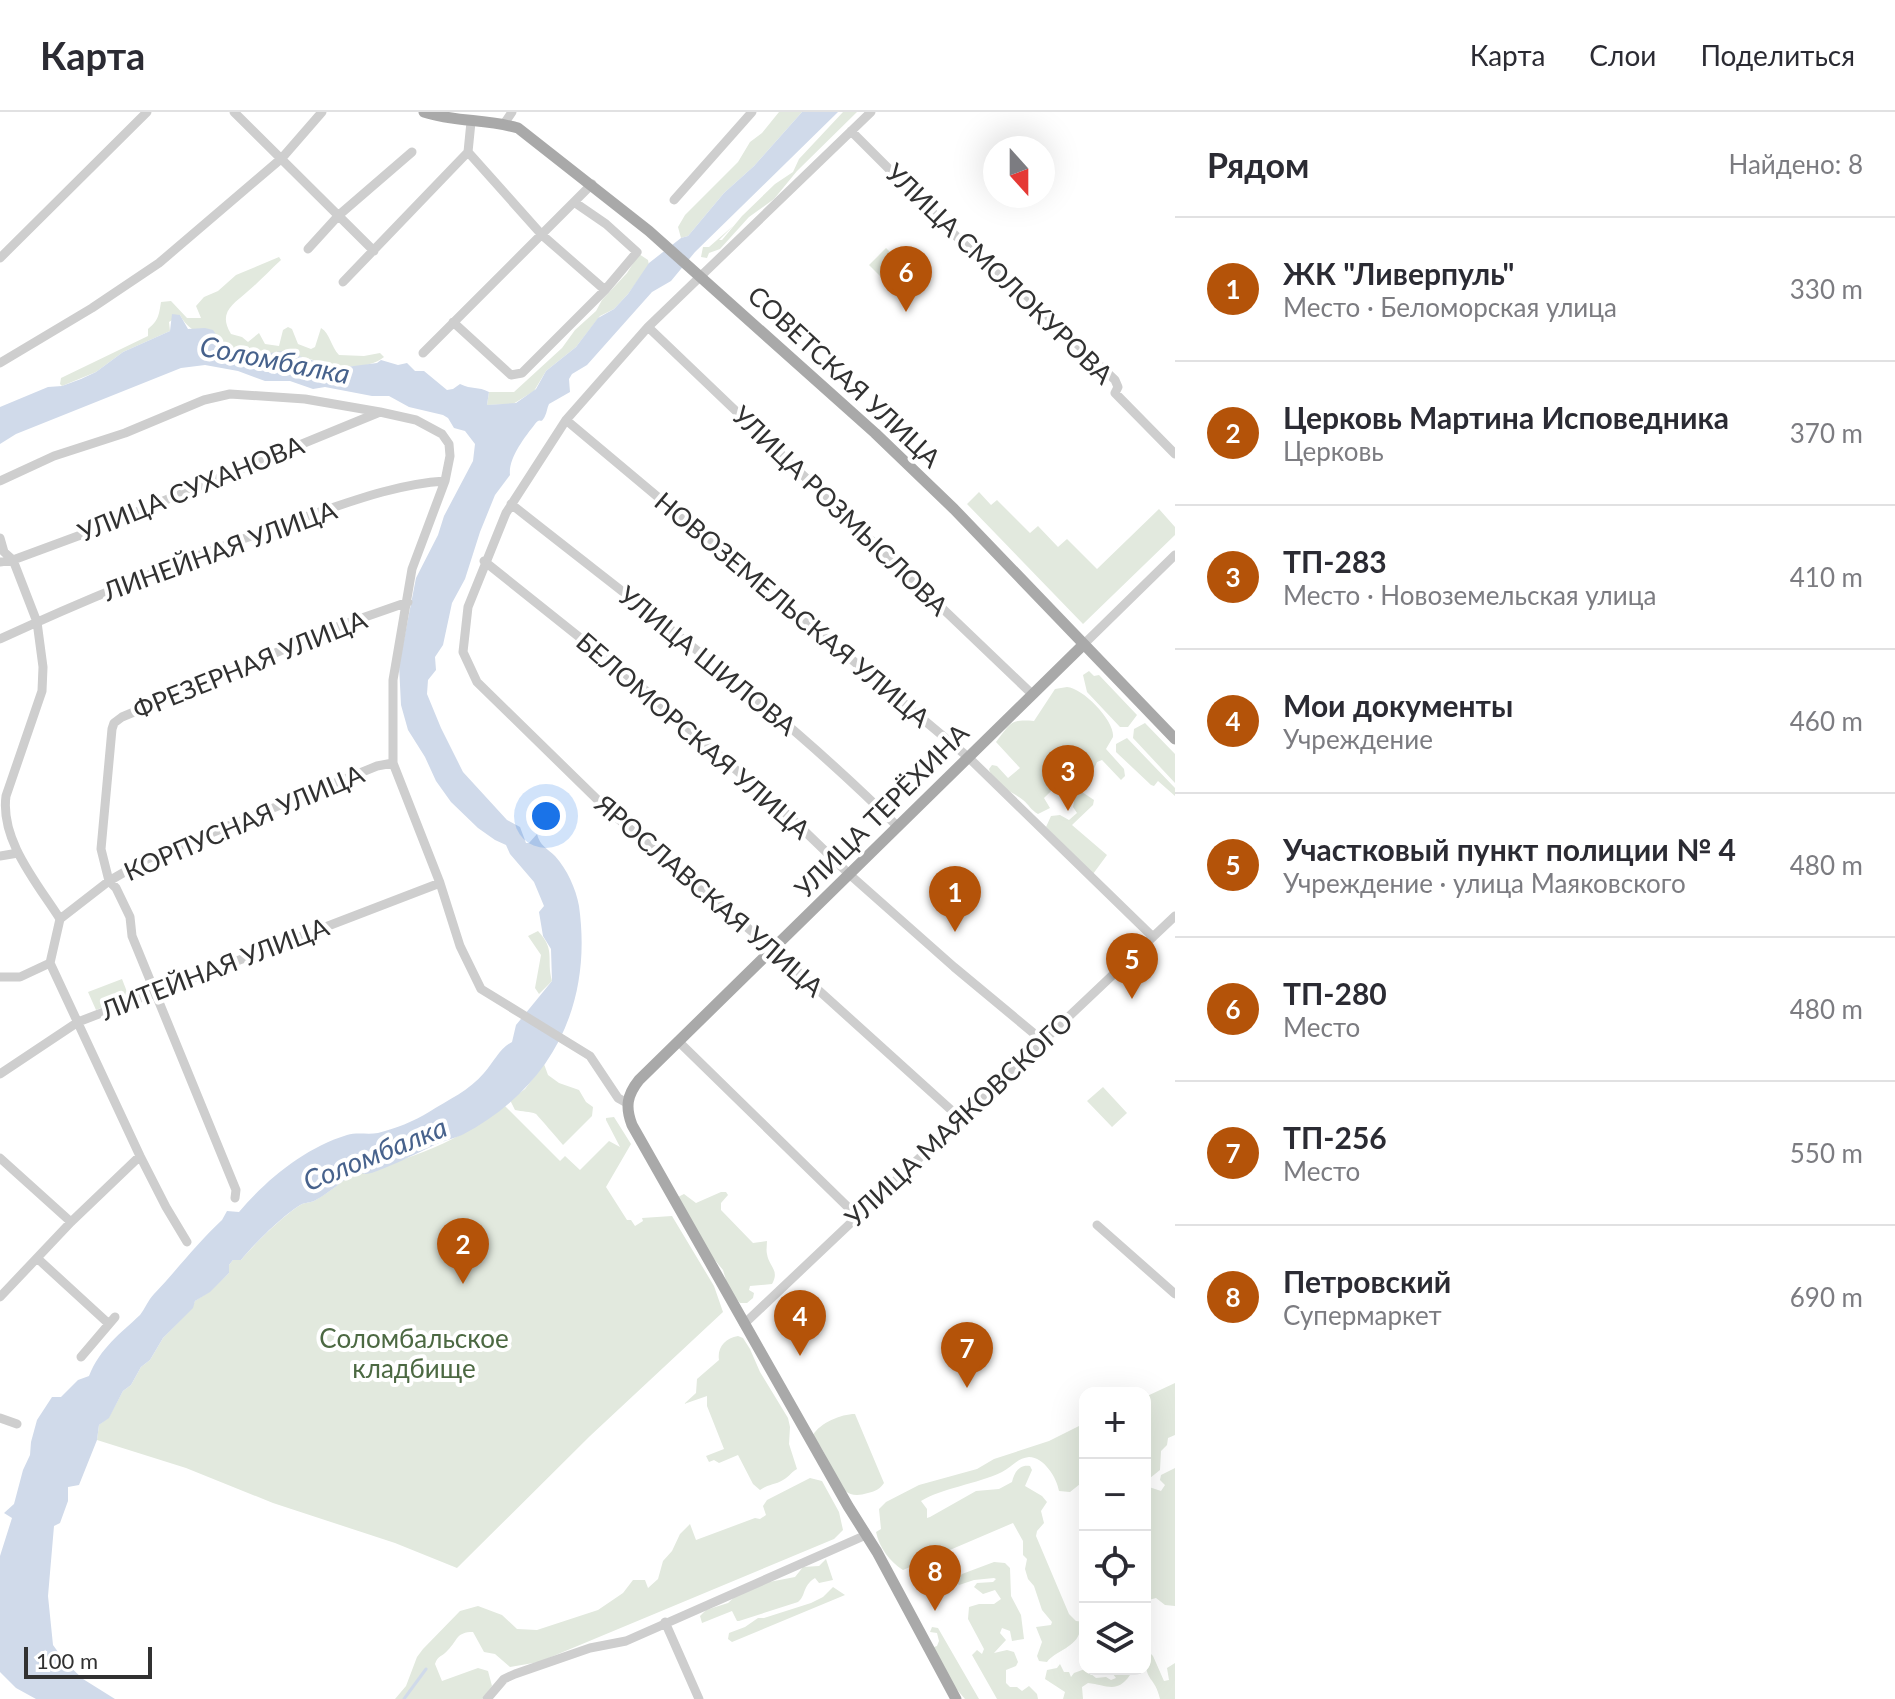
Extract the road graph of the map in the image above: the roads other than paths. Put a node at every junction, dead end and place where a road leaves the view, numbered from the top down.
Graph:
1 (147, 112) edge
2 (234, 112) edge
3 (322, 112) edge
4 (424, 112) edge
5 (512, 112) edge
6 (752, 112) edge
7 (871, 112) edge
8 (471, 122) junction
9 (504, 124) junction
10 (851, 131) junction
11 (412, 152) dead end
12 (468, 152) junction
13 (282, 158) junction
14 (592, 184) junction
15 (674, 200) dead end
16 (574, 202) junction
17 (339, 215) junction
18 (542, 235) junction
19 (308, 249) dead end
20 (374, 251) junction
21 (0, 258) edge
22 (699, 274) junction
23 (343, 282) dead end
24 (605, 290) junction
25 (453, 322) junction
26 (648, 327) junction
27 (423, 353) dead end
28 (0, 363) edge
29 (380, 412) junction
30 (566, 420) junction
31 (1175, 454) edge
32 (0, 481) edge
33 (445, 481) junction
34 (511, 504) junction
35 (0, 538) edge
36 (1175, 555) edge
37 (13, 560) junction
38 (484, 561) junction
39 (0, 562) edge
40 (408, 602) junction
41 (37, 622) junction
42 (0, 639) edge
43 (1084, 644) junction
44 (1032, 694) junction
45 (1175, 739) edge
46 (968, 757) junction
47 (393, 763) junction
48 (3, 795) edge
49 (897, 826) junction
50 (18, 853) junction
51 (0, 856) edge
52 (849, 874) junction
53 (109, 881) junction
54 (440, 883) junction
55 (1175, 916) edge
56 (60, 919) junction
57 (1153, 937) junction
58 (774, 950) junction
59 (50, 963) junction
60 (0, 977) edge
61 (155, 991) junction
62 (78, 1022) junction
63 (678, 1041) junction
64 (1043, 1041) junction
65 (0, 1074) edge
66 (627, 1103) junction
67 (960, 1118) junction
68 (140, 1156) junction
69 (0, 1158) edge
70 (235, 1198) dead end
71 (857, 1216) junction
72 (71, 1222) junction
73 (1097, 1225) dead end
74 (187, 1242) dead end
75 (37, 1258) junction
76 (1175, 1294) edge
77 (0, 1297) edge
78 (744, 1324) junction
79 (81, 1357) dead end
80 (0, 1418) edge
81 (17, 1424) dead end
82 (866, 1535) junction
83 (665, 1622) junction
84 (487, 1699) edge
85 (699, 1699) edge
86 (956, 1699) edge

1 - 21 street
2 - 13 street
3 - 13 street
4 - 8 main road, СОВЕТСКАЯ УЛИЦА
5 - 9 street
6 - 15 street
7 - 10 street
8 - 9 main road, СОВЕТСКАЯ УЛИЦА
8 - 12 street
9 - 14 main road, СОВЕТСКАЯ УЛИЦА
10 - 22 street
10 - 31 street, УЛИЦА СМОЛОКУРОВА
11 - 17 street
12 - 18 street
12 - 20 street
13 - 17 street
13 - 28 street
14 - 16 street
14 - 22 main road, СОВЕТСКАЯ УЛИЦА
16 - 18 street
16 - 24 street
17 - 19 street
17 - 20 street
18 - 24 street
18 - 25 street
20 - 23 street
22 - 26 street
22 - 43 main road, СОВЕТСКАЯ УЛИЦА
24 - 25 street
25 - 27 street
26 - 30 street
26 - 44 street, УЛИЦА РОЗМЫСЛОВА
29 - 32 street
29 - 33 street
29 - 37 street, УЛИЦА СУХАНОВА
30 - 34 street
30 - 46 street, НОВОЗЕМЕЛЬСКАЯ УЛИЦА
33 - 40 street
33 - 41 street, ЛИНЕЙНАЯ УЛИЦА
34 - 38 street
34 - 49 street, УЛИЦА ШИЛОВА
35 - 37 street
36 - 43 street, УЛИЦА ТЕРЁХИНА
37 - 39 street, УЛИЦА СУХАНОВА
37 - 41 street
38 - 52 street, БЕЛОМОРСКАЯ УЛИЦА
38 - 58 street, ЯРОСЛАВСКАЯ УЛИЦА
40 - 47 street
40 - 53 street, ФРЕЗЕРНАЯ УЛИЦА
41 - 42 street, ЛИНЕЙНАЯ УЛИЦА
41 - 48 street
43 - 44 main road, УЛИЦА ТЕРЁХИНА
43 - 45 main road, СОВЕТСКАЯ УЛИЦА
44 - 46 main road, УЛИЦА ТЕРЁХИНА
46 - 49 main road, УЛИЦА ТЕРЁХИНА
46 - 57 street, НОВОЗЕМЕЛЬСКАЯ УЛИЦА
47 - 53 street, КОРПУСНАЯ УЛИЦА
47 - 54 street
48 - 50 street
49 - 52 main road, УЛИЦА ТЕРЁХИНА
50 - 51 street
50 - 56 street
52 - 58 main road, УЛИЦА ТЕРЁХИНА
52 - 64 street, БЕЛОМОРСКАЯ УЛИЦА
53 - 56 street, КОРПУСНАЯ УЛИЦА
53 - 61 street, ФРЕЗЕРНАЯ УЛИЦА
54 - 61 street, ЛИТЕЙНАЯ УЛИЦА
54 - 66 street
55 - 57 street, УЛИЦА МАЯКОВСКОГО
56 - 59 street
57 - 64 street, УЛИЦА МАЯКОВСКОГО
58 - 63 main road, УЛИЦА ТЕРЁХИНА
58 - 67 street, ЯРОСЛАВСКАЯ УЛИЦА
59 - 60 street
59 - 62 street
61 - 62 street, ЛИТЕЙНАЯ УЛИЦА
61 - 70 street, ФРЕЗЕРНАЯ УЛИЦА
62 - 65 street, ЛИТЕЙНАЯ УЛИЦА
62 - 68 street
63 - 66 main road, УЛИЦА ТЕРЁХИНА
63 - 71 street
64 - 67 street, УЛИЦА МАЯКОВСКОГО
66 - 78 main road
67 - 71 street, УЛИЦА МАЯКОВСКОГО
68 - 72 street
68 - 74 street
69 - 72 street
71 - 78 street, УЛИЦА МАЯКОВСКОГО
72 - 75 street
73 - 76 street
75 - 77 street
75 - 79 street
78 - 82 main road
80 - 81 street
82 - 83 street
82 - 86 main road
83 - 84 street
83 - 85 street

